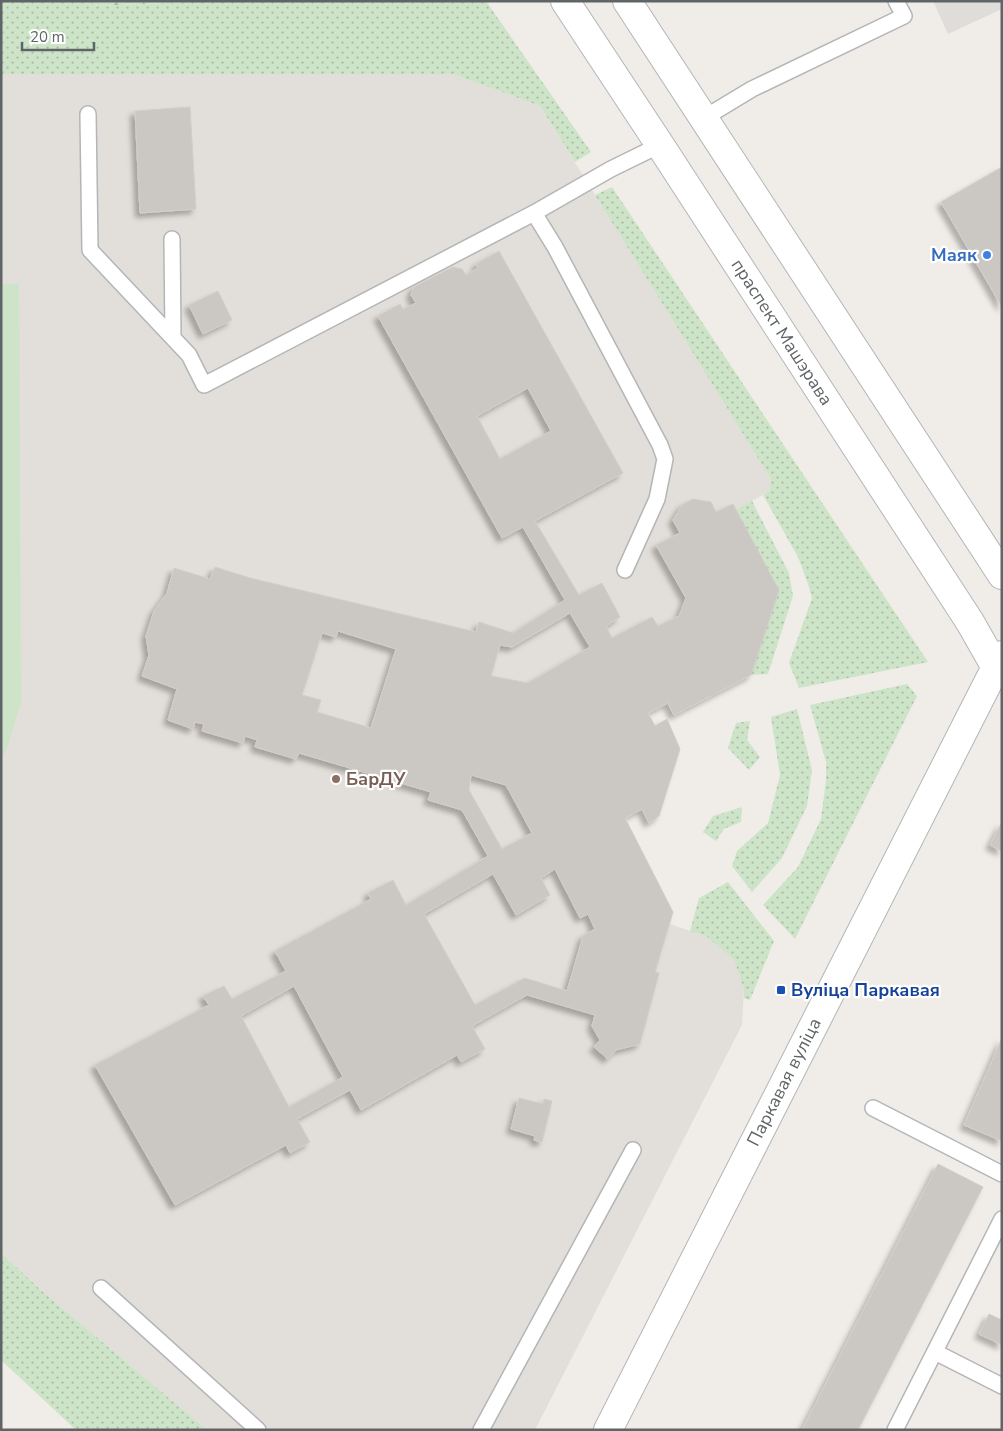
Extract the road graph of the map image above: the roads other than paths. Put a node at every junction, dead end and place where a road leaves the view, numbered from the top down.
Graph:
1 (565, 1) edge
2 (627, 1) edge
3 (896, 1) edge
4 (88, 114) dead end
5 (704, 118) junction
6 (660, 145) junction
7 (534, 213) junction
8 (172, 239) dead end
9 (173, 338) junction
10 (625, 570) dead end
11 (1002, 575) edge
12 (998, 660) edge
13 (873, 1108) dead end
14 (633, 1150) dead end
15 (1002, 1174) edge
16 (1002, 1219) edge
17 (101, 1288) dead end
18 (935, 1352) junction
19 (1002, 1386) edge
20 (258, 1430) edge
21 (481, 1430) edge
22 (608, 1430) edge
23 (895, 1430) edge

1 - 6 main road, праспект Машэрава
2 - 5 main road
3 - 5 lane
4 - 9 lane
5 - 11 main road
6 - 7 lane
6 - 12 main road, праспект Машэрава
7 - 9 lane
7 - 10 lane
8 - 9 lane
12 - 22 main road, Паркавая вуліца
13 - 15 lane
14 - 21 lane
16 - 18 lane
17 - 20 lane
18 - 19 lane
18 - 23 lane

